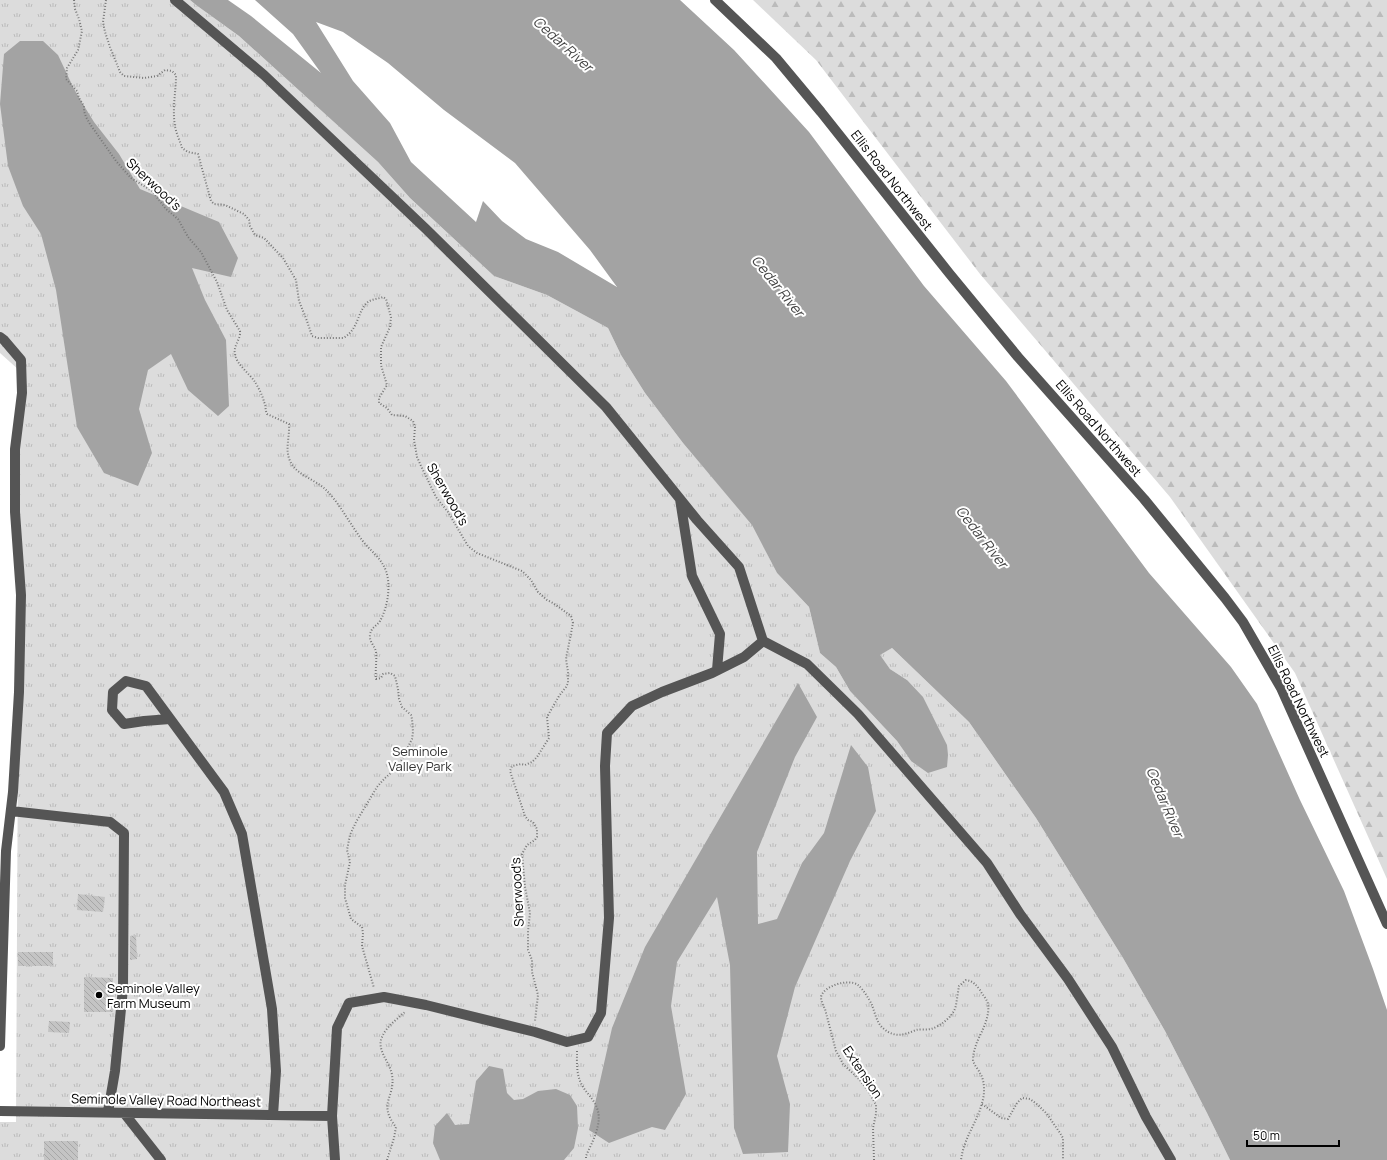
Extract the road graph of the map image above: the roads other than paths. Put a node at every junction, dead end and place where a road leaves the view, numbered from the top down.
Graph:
1 (175, 0) edge
2 (715, 0) edge
3 (0, 337) edge
4 (680, 499) junction
5 (763, 641) junction
6 (718, 670) junction
7 (170, 719) junction
8 (11, 811) junction
9 (1387, 924) edge
10 (0, 1046) edge
11 (4, 1111) edge
12 (108, 1112) junction
13 (124, 1113) junction
14 (273, 1115) junction
15 (332, 1116) junction
16 (161, 1160) edge
17 (335, 1160) edge
18 (1171, 1160) edge

1 - 4 street
2 - 9 street, Ellis Road Northwest
3 - 8 street
4 - 5 street
4 - 6 street
5 - 6 street
5 - 18 street
6 - 15 street
7 - 7 street
7 - 14 street
8 - 10 street
8 - 12 street
11 - 12 street, Seminole Valley Road Northeast
12 - 13 street, Seminole Valley Road Northeast
13 - 14 street, Seminole Valley Road Northeast
13 - 16 street
14 - 15 street, Seminole Valley Road Northeast
15 - 17 street

